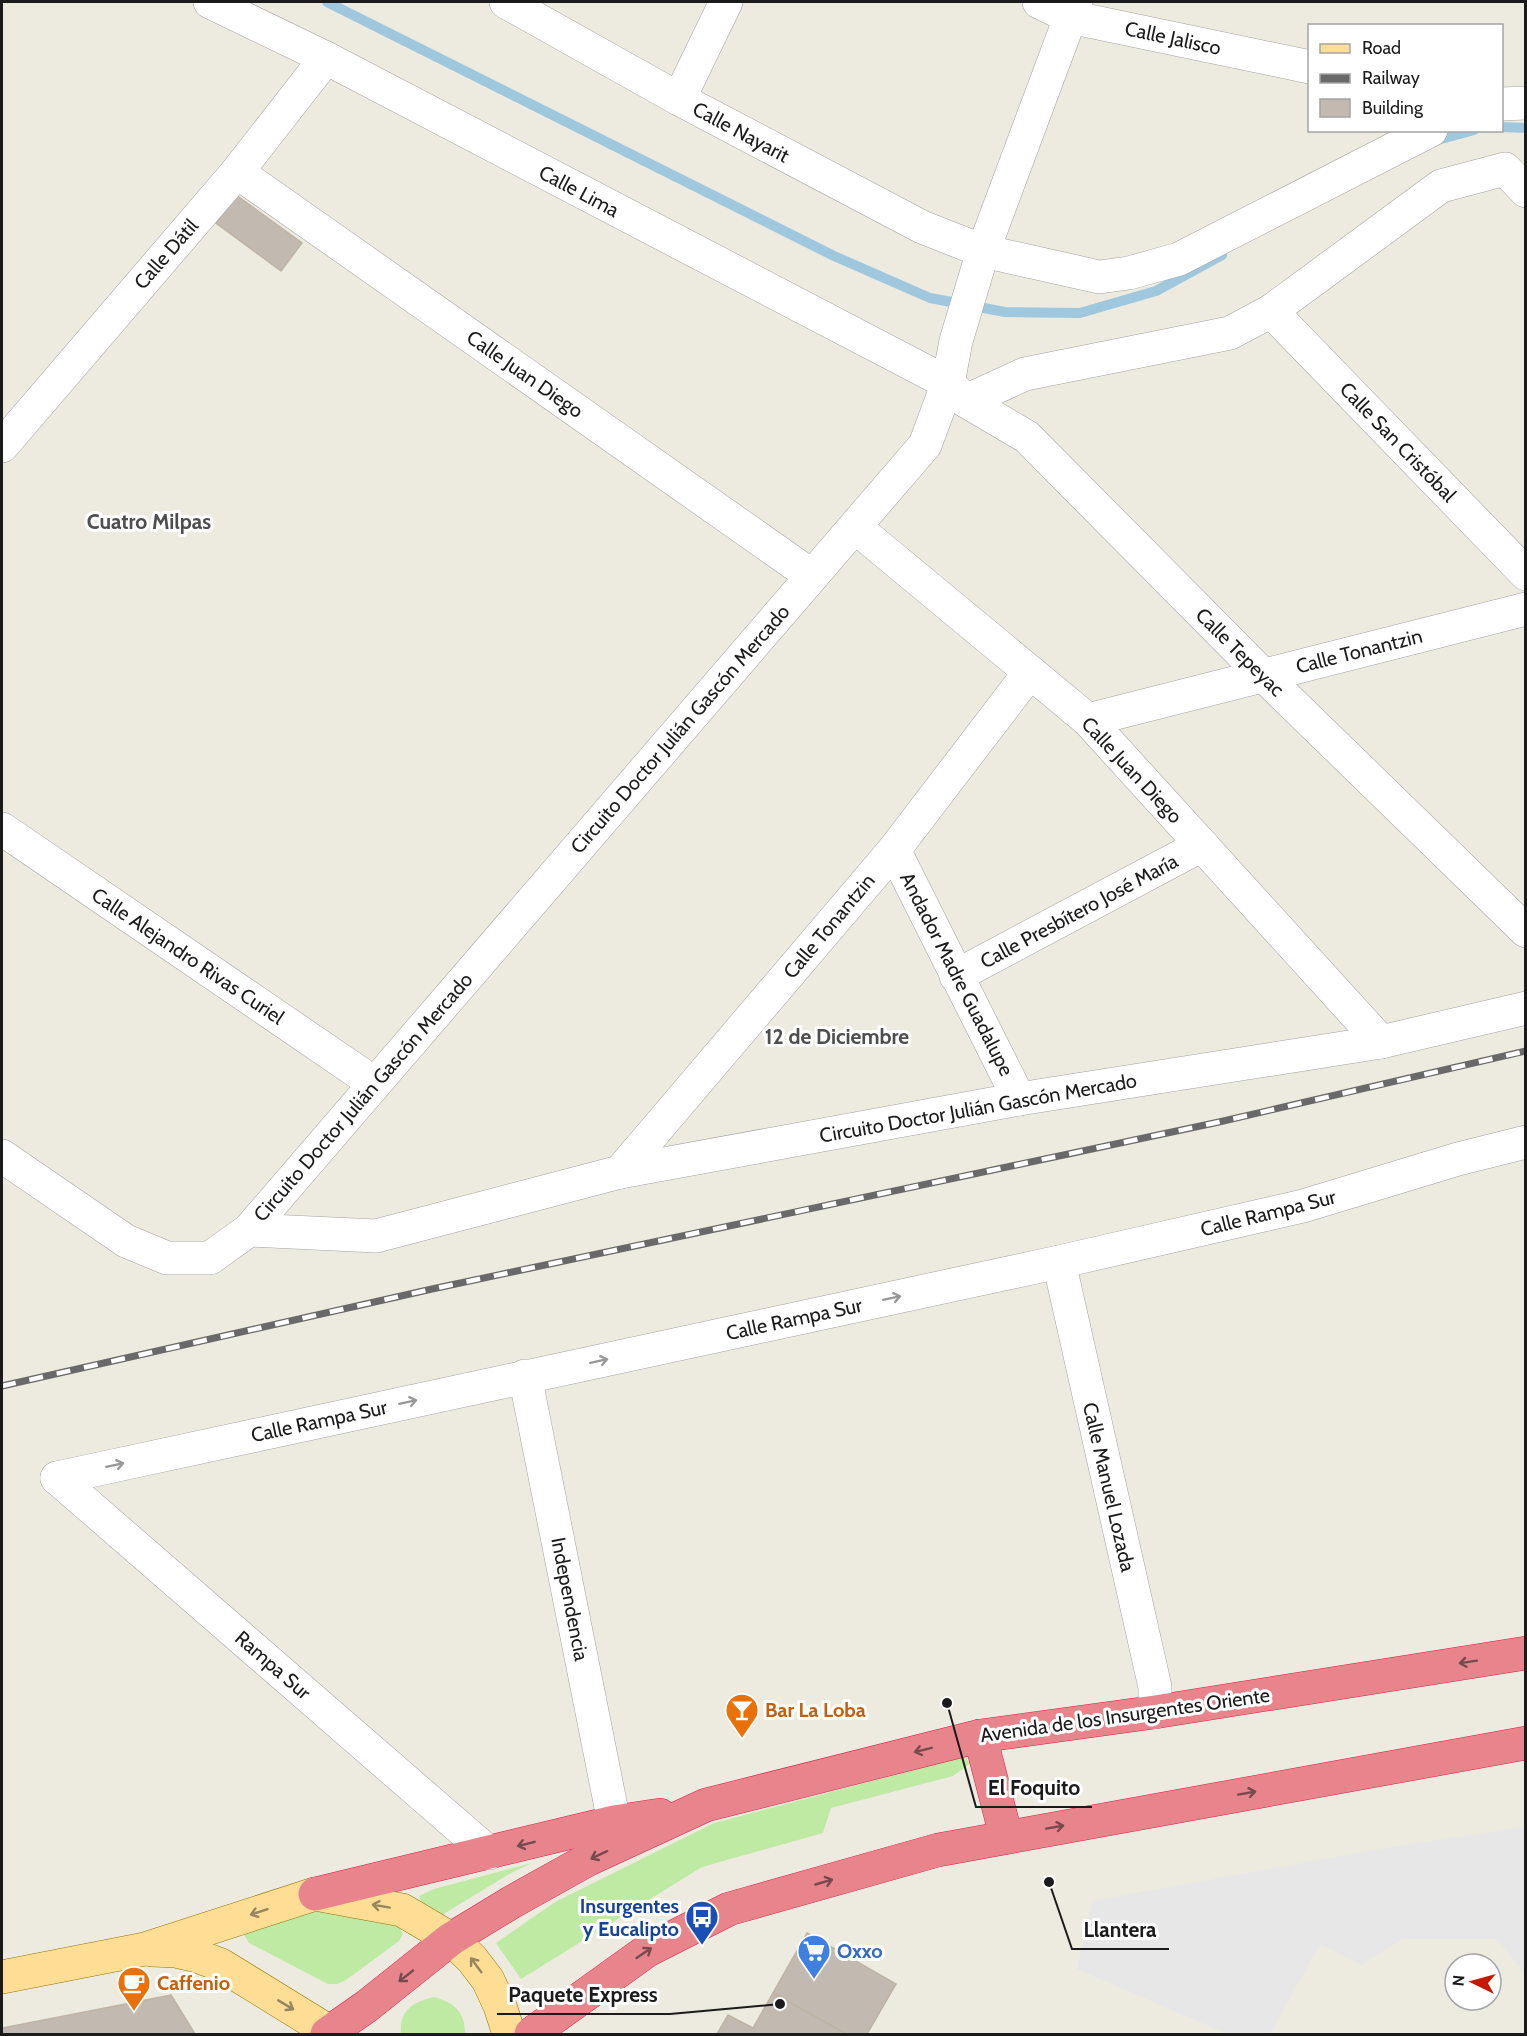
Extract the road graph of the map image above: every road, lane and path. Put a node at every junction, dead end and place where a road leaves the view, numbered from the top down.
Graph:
1 (210, 2) edge
2 (506, 2) edge
3 (726, 2) edge
4 (1039, 2) edge
5 (1073, 9) edge
6 (326, 58) junction
7 (1308, 67) edge
8 (679, 99) junction
9 (1526, 103) edge
10 (1503, 104) edge
11 (1427, 132) edge
12 (237, 172) junction
13 (1515, 180) edge
14 (980, 260) junction
15 (1271, 311) junction
16 (957, 392) junction
17 (2, 446) edge
18 (855, 527) junction
19 (1526, 574) edge
20 (812, 576) junction
21 (1526, 609) edge
22 (1030, 672) junction
23 (1263, 675) junction
24 (1088, 720) junction
25 (2, 829) edge
26 (1202, 845) junction
27 (894, 850) junction
28 (1526, 931) edge
29 (956, 976) junction
30 (1526, 1008) edge
31 (1381, 1042) junction
32 (374, 1083) junction
33 (1019, 1099) junction
34 (1526, 1142) edge
35 (2, 1156) edge
36 (620, 1172) junction
37 (249, 1230) junction
38 (1059, 1262) junction
39 (525, 1376) junction
40 (57, 1478) joint
41 (1526, 1653) edge
42 (1155, 1712) junction
43 (981, 1736) junction
44 (1526, 1743) edge
45 (706, 1805) junction
46 (614, 1822) junction
47 (1006, 1836) junction
48 (489, 1853) junction
49 (315, 1894) junction
50 (452, 1940) junction
51 (144, 1949) junction
52 (2, 1977) edge
53 (331, 2034) edge
54 (509, 2034) edge
55 (531, 2034) edge

1 - 6 street, Calle Lima
2 - 8 street, Calle Nayarit
3 - 8 street
4 - 5 street, Calle Jalisco
5 - 7 street, Calle Jalisco
5 - 14 street, Circuito Doctor Julián Gascón Mercado
6 - 12 street, Calle Dátil
6 - 16 street, Calle Lima
8 - 14 street, Calle Nayarit
9 - 10 street
11 - 14 street, Calle Nayarit
12 - 17 street, Calle Dátil
12 - 20 street, Calle Juan Diego
13 - 15 street
14 - 16 street, Circuito Doctor Julián Gascón Mercado
15 - 16 street
15 - 19 street, Calle San Cristóbal
16 - 18 street, Circuito Doctor Julián Gascón Mercado
16 - 23 street, Calle Tepeyac
18 - 20 street, Circuito Doctor Julián Gascón Mercado
18 - 22 street, Calle Juan Diego
20 - 32 street, Circuito Doctor Julián Gascón Mercado
21 - 23 street, Calle Tonantzin
22 - 24 street, Calle Juan Diego
22 - 27 street, Calle Tonantzin
23 - 24 street, Calle Tonantzin
23 - 28 street, Calle Tepeyac
24 - 26 street, Calle Juan Diego
25 - 32 street, Calle Alejandro Rivas Curiel
26 - 29 street, Calle Presbítero José María
26 - 31 street, Calle Juan Diego
27 - 29 street, Andador Madre Guadalupe
27 - 36 street, Calle Tonantzin
29 - 33 street, Andador Madre Guadalupe
30 - 31 street, Circuito Doctor Julián Gascón Mercado
31 - 33 street, Circuito Doctor Julián Gascón Mercado
32 - 37 street, Circuito Doctor Julián Gascón Mercado
33 - 36 street, Circuito Doctor Julián Gascón Mercado
34 - 38 street, Calle Rampa Sur
35 - 37 street
36 - 37 street, Circuito Doctor Julián Gascón Mercado
39 -> 38 street, Calle Rampa Sur
38 - 42 street, Calle Manuel Lozada
40 -> 39 street, Calle Rampa Sur
39 - 46 street, Independencia
40 - 48 street, Rampa Sur
41 -> 42 highway, Avenida de los Insurgentes Oriente
42 - 43 highway, Avenida de los Insurgentes Oriente
43 -> 45 highway, Avenida de los Insurgentes Oriente
43 - 47 highway
47 -> 44 highway
45 - 46 highway
45 -> 50 highway, Avenida de los Insurgentes Oriente
46 -> 48 highway
55 -> 47 highway
48 - 49 highway
50 -> 49 main road
49 -> 51 main road
50 -> 53 highway, Avenida de los Insurgentes Oriente
54 -> 50 main road
51 - 52 main road
51 -> 53 main road

